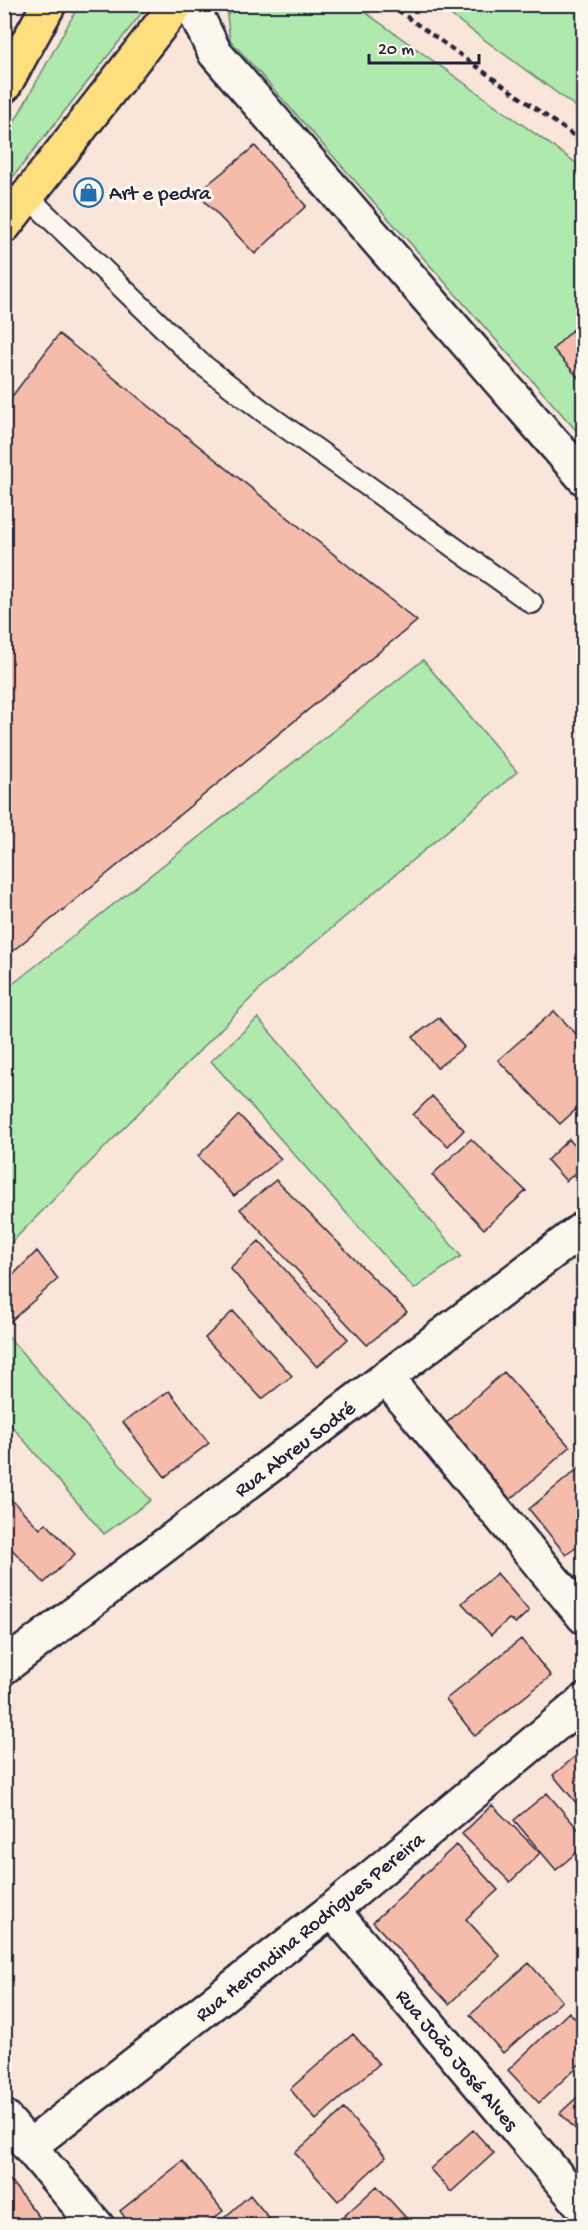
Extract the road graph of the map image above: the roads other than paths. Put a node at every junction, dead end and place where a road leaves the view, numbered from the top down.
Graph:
1 (177, 4) edge
2 (197, 4) edge
3 (48, 5) edge
4 (4, 86) edge
5 (27, 196) junction
6 (4, 226) edge
7 (584, 478) edge
8 (532, 603) dead end
9 (584, 1228) edge
10 (386, 1378) junction
11 (584, 1617) edge
12 (4, 1667) edge
13 (584, 1701) edge
14 (332, 1910) junction
15 (4, 2117) edge
16 (30, 2146) junction
17 (584, 2208) edge
18 (97, 2226) edge

1 - 5 highway
2 - 7 street
3 - 4 highway
5 - 6 highway
5 - 8 lane
9 - 10 street, Rua Abreu Sodré
10 - 11 street
10 - 12 street, Rua Abreu Sodré
13 - 14 street, Rua Herondina Rodrigues Pereira
14 - 16 street, Rua Herondina Rodrigues Pereira
14 - 17 street, Rua João José Alves
15 - 16 street
16 - 18 street

